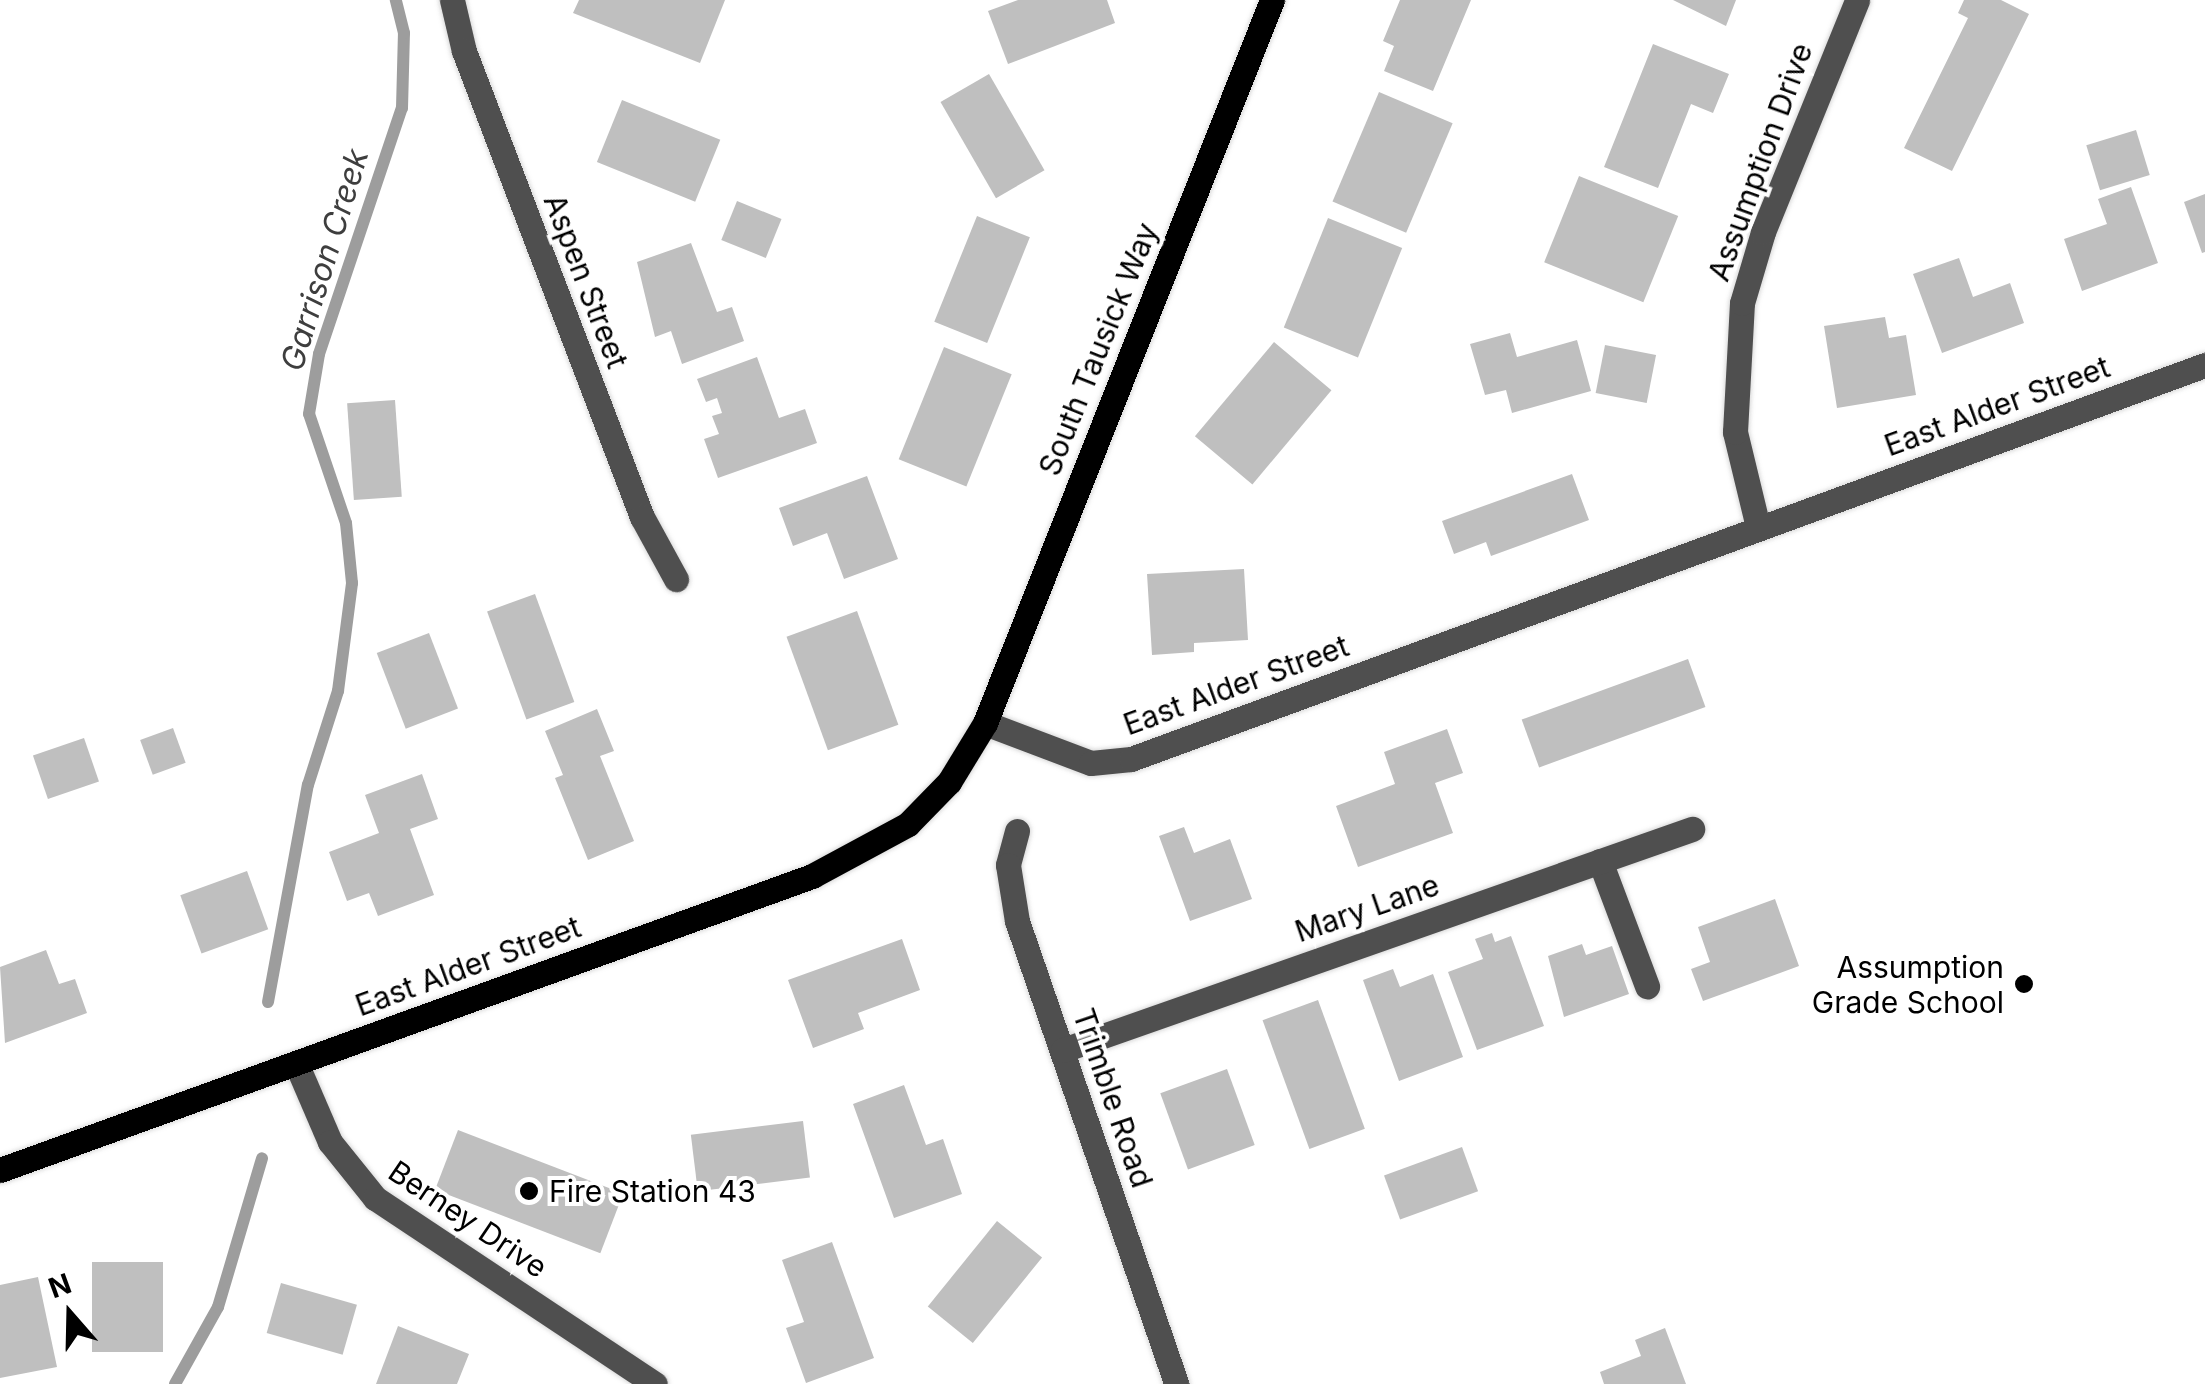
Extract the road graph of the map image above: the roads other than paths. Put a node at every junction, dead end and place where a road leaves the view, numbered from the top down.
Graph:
1 (452, 0) edge
2 (1272, 0) edge
3 (1857, 0) edge
4 (2205, 366) edge
5 (1758, 528) junction
6 (676, 579) dead end
7 (984, 723) junction
8 (1692, 828) dead end
9 (1017, 831) dead end
10 (1600, 861) junction
11 (1647, 986) dead end
12 (1063, 1050) junction
13 (296, 1063) junction
14 (0, 1170) edge
15 (655, 1384) edge
16 (1176, 1384) edge

1 - 6 street, Aspen Street
2 - 7 main road, South Tausick Way
3 - 5 street, Assumption Drive
4 - 5 street, East Alder Street
5 - 7 street, East Alder Street
7 - 13 main road, East Alder Street
8 - 10 street, Mary Lane
9 - 12 street, Trimble Road
10 - 11 street
10 - 12 street, Mary Lane
12 - 16 street, Trimble Road
13 - 14 main road, East Alder Street
13 - 15 street, Berney Drive

